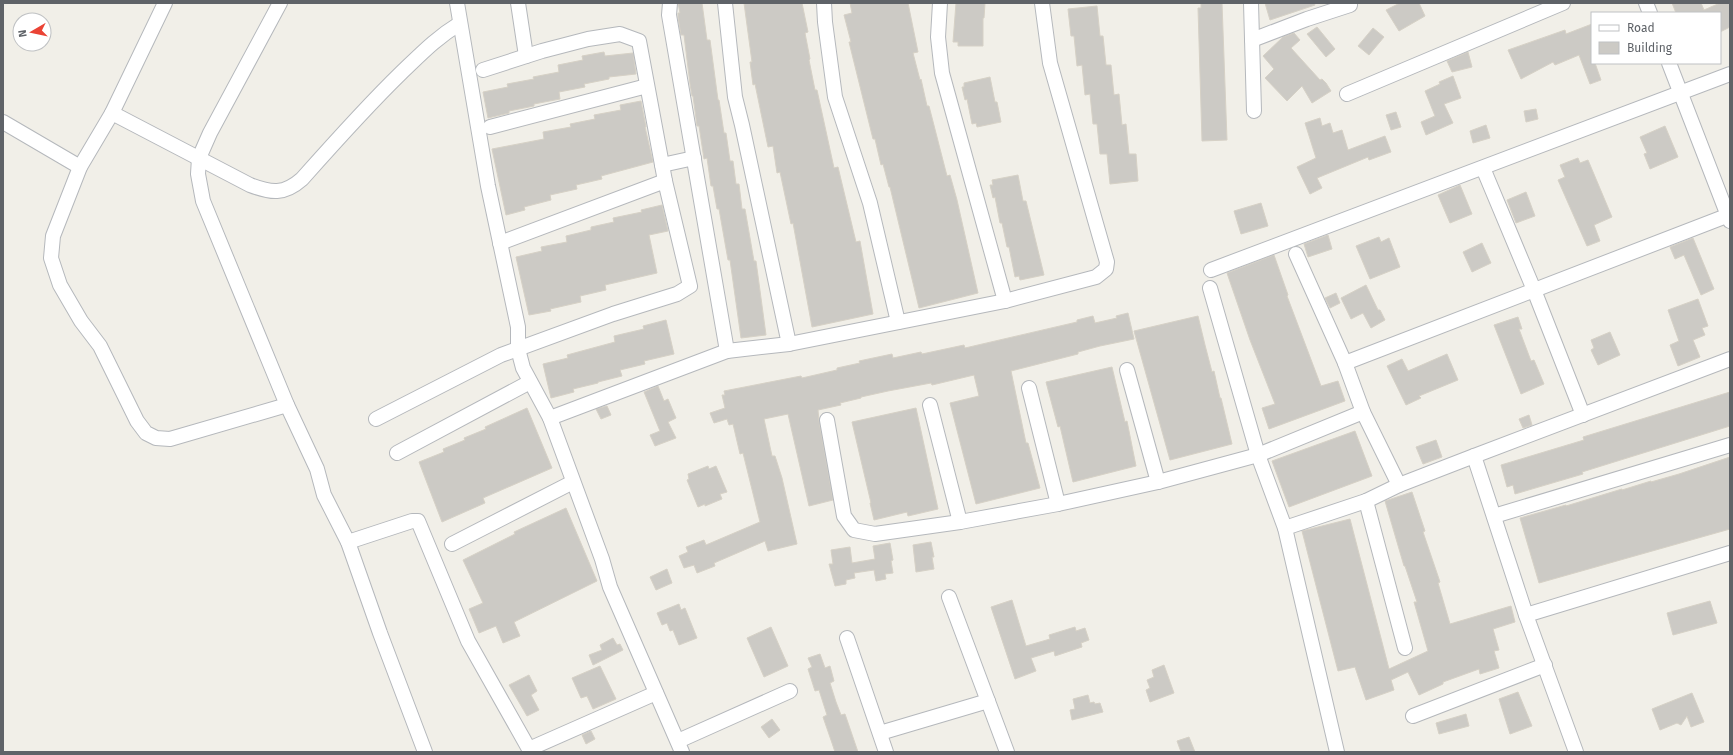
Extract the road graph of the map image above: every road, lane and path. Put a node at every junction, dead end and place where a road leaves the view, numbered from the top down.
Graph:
1 (165, 3) edge
2 (280, 3) edge
3 (457, 3) edge
4 (518, 3) edge
5 (670, 3) edge
6 (725, 3) edge
7 (824, 3) edge
8 (940, 3) edge
9 (1042, 3) edge
10 (1251, 3) edge
11 (1563, 3) edge
12 (1350, 5) dead end
13 (459, 24) junction
14 (1252, 40) junction
15 (526, 56) junction
16 (1669, 64) edge
17 (483, 70) dead end
18 (1730, 74) edge
19 (647, 86) junction
20 (1681, 93) junction
21 (1347, 94) dead end
22 (1254, 111) dead end
23 (112, 113) junction
24 (3, 122) edge
25 (490, 127) dead end
26 (199, 158) junction
27 (694, 158) junction
28 (662, 165) junction
29 (80, 168) junction
30 (1483, 168) junction
31 (665, 181) junction
32 (1729, 218) edge
33 (500, 242) junction
34 (1296, 254) dead end
35 (1211, 270) dead end
36 (1210, 288) dead end
37 (1534, 290) junction
38 (1005, 301) junction
39 (898, 322) junction
40 (789, 344) junction
41 (518, 349) junction
42 (727, 351) junction
43 (1730, 359) edge
44 (1345, 363) junction
45 (1127, 370) dead end
46 (530, 382) junction
47 (1029, 388) dead end
48 (287, 404) junction
49 (930, 405) dead end
50 (1363, 412) junction
51 (1583, 415) junction
52 (550, 418) junction
53 (376, 419) dead end
54 (827, 420) dead end
55 (1730, 445) edge
56 (397, 452) dead end
57 (1258, 455) junction
58 (1474, 456) junction
59 (573, 482) junction
60 (1158, 482) junction
61 (1399, 485) junction
62 (1366, 501) junction
63 (1058, 504) junction
64 (1494, 516) junction
65 (960, 522) junction
66 (1285, 528) junction
67 (348, 542) junction
68 (452, 544) dead end
69 (1730, 553) edge
70 (949, 597) dead end
71 (1526, 615) junction
72 (847, 638) dead end
73 (1405, 648) dead end
74 (1545, 665) junction
75 (790, 691) dead end
76 (656, 693) junction
77 (988, 701) junction
78 (1413, 716) dead end
79 (880, 733) junction
80 (680, 746) edge
81 (529, 751) edge
82 (425, 752) edge
83 (886, 752) edge
84 (1007, 752) edge
85 (1337, 752) edge
86 (1576, 752) edge

1 - 23 street
2 - 26 street
3 - 13 street
4 - 15 street
5 - 27 street
6 - 40 street
7 - 39 street
8 - 38 street
9 - 38 street
10 - 14 street
11 - 21 street
12 - 14 street
13 - 26 street
13 - 33 street
14 - 22 street
15 - 17 street
15 - 19 street
16 - 20 street
18 - 20 street
19 - 25 street
19 - 28 street
20 - 30 street
20 - 32 street
23 - 26 street
23 - 29 street
24 - 29 street
26 - 48 street
27 - 28 street
27 - 42 street
28 - 31 street
29 - 48 street
30 - 35 street
30 - 37 street
31 - 33 street
31 - 41 street
32 - 37 street
33 - 41 street
34 - 44 street
36 - 57 street
37 - 44 street
37 - 51 street
38 - 39 street
39 - 40 street
40 - 42 street
41 - 46 street
41 - 53 street
42 - 52 street
43 - 51 street
44 - 50 street
45 - 60 street
46 - 52 street
46 - 56 street
47 - 63 street
48 - 67 street
49 - 65 street
50 - 57 street
50 - 61 street
51 - 58 street
52 - 59 street
54 - 65 street
55 - 64 street
57 - 60 street
57 - 66 street
58 - 61 street
58 - 64 street
59 - 68 street
59 - 76 street
60 - 63 street
61 - 62 street
62 - 66 street
62 - 73 street
63 - 65 street
64 - 71 street
66 - 85 street
67 - 81 street
67 - 82 street
69 - 71 street
70 - 77 street
71 - 74 street
72 - 79 street
74 - 78 street
74 - 86 street
75 - 80 street
76 - 80 street
76 - 81 street
77 - 79 street
77 - 84 street
79 - 83 street

